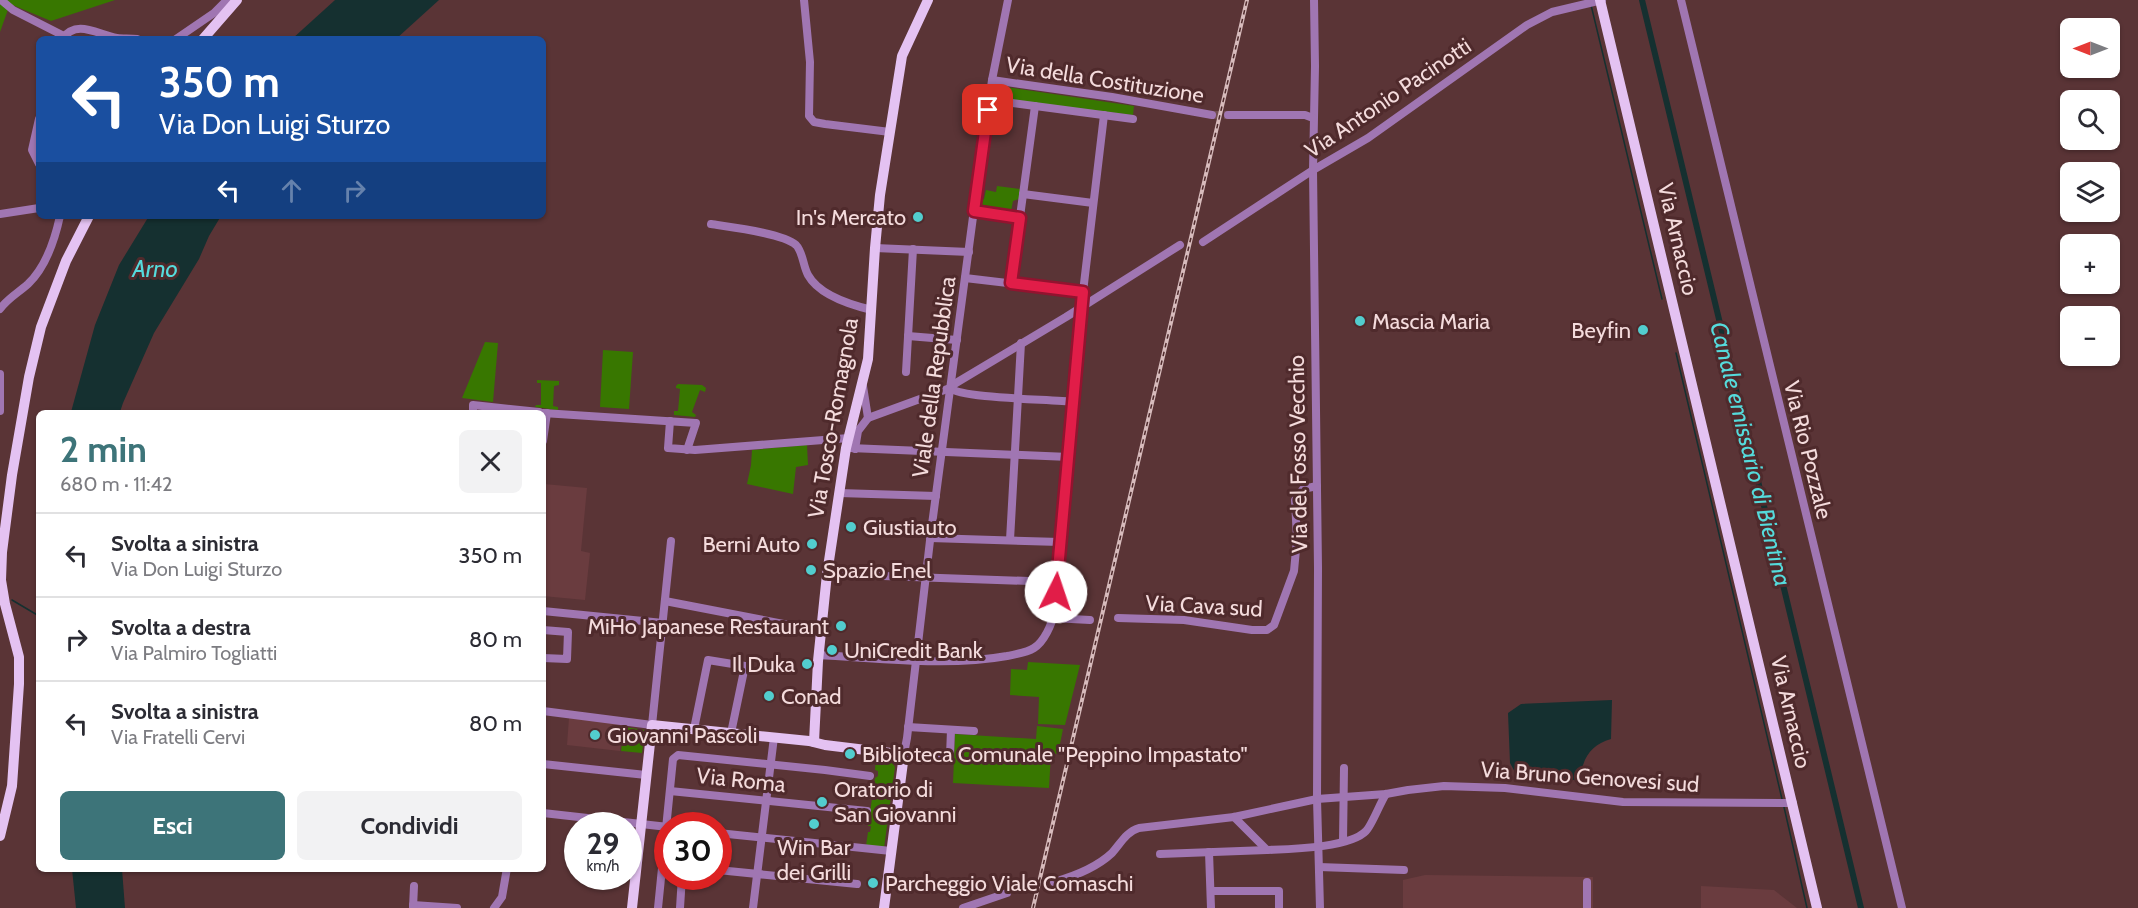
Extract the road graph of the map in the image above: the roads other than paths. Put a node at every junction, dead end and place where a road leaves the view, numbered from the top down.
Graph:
1 (1, 0) edge
2 (227, 0) edge
3 (237, 0) edge
4 (804, 0) edge
5 (928, 0) edge
6 (1008, 0) edge
7 (1314, 0) edge
8 (1681, 0) edge
9 (1597, 1) edge
10 (61, 36) edge
11 (65, 36) edge
12 (110, 36) edge
13 (180, 36) edge
14 (206, 36) edge
15 (992, 80) junction
16 (989, 100) junction
17 (1035, 106) junction
18 (1104, 115) junction
19 (1228, 115) tunnel mouth
20 (1212, 116) tunnel mouth
21 (1313, 118) junction
22 (1133, 119) dead end
23 (36, 132) edge
24 (890, 132) junction
25 (36, 158) edge
26 (1313, 171) junction
27 (1023, 194) junction
28 (1093, 204) junction
29 (36, 208) edge
30 (974, 211) junction
31 (0, 214) edge
32 (1020, 218) junction
33 (59, 219) edge
34 (87, 219) edge
35 (711, 224) dead end
36 (1203, 242) dead end
37 (1180, 245) dead end
38 (875, 248) junction
39 (913, 249) junction
40 (969, 252) junction
41 (965, 278) junction
42 (1011, 283) junction
43 (1083, 292) junction
44 (1082, 307) junction
45 (0, 309) edge
46 (872, 310) junction
47 (1066, 317) junction
48 (1081, 320) junction
49 (908, 336) junction
50 (957, 340) junction
51 (1021, 343) junction
52 (906, 372) dead end
53 (0, 374) edge
54 (863, 384) junction
55 (950, 388) junction
56 (1019, 399) junction
57 (1074, 402) junction
58 (473, 409) edge
59 (490, 410) edge
60 (0, 411) edge
61 (546, 413) edge
62 (868, 418) junction
63 (670, 421) junction
64 (850, 445) junction
65 (687, 450) junction
66 (942, 452) junction
67 (1014, 454) junction
68 (1069, 457) junction
69 (1317, 486) junction
70 (839, 493) junction
71 (936, 496) junction
72 (930, 538) junction
73 (1010, 540) junction
74 (671, 541) dead end
75 (1060, 542) junction
76 (827, 574) junction
77 (926, 578) junction
78 (1056, 582) junction
79 (665, 601) junction
80 (546, 610) edge
81 (1053, 618) junction
82 (1118, 618) dead end
83 (1090, 620) dead end
84 (663, 623) junction
85 (546, 630) edge
86 (820, 631) junction
87 (818, 655) junction
88 (546, 658) edge
89 (916, 660) junction
90 (546, 711) edge
91 (652, 725) junction
92 (908, 728) junction
93 (694, 729) junction
94 (951, 730) junction
95 (974, 731) dead end
96 (731, 733) junction
97 (774, 737) junction
98 (814, 742) junction
99 (904, 756) junction
100 (546, 764) edge
101 (771, 765) junction
102 (1344, 768) dead end
103 (646, 775) junction
104 (870, 776) dead end
105 (670, 791) junction
106 (6, 792) edge
107 (1386, 794) junction
108 (1345, 798) junction
109 (1317, 799) junction
110 (767, 801) junction
111 (1786, 803) junction
112 (867, 811) dead end
113 (668, 812) edge
114 (546, 813) edge
115 (642, 813) edge
116 (564, 815) edge
117 (1234, 817) junction
118 (732, 835) edge
119 (0, 836) edge
120 (762, 838) junction
121 (1343, 841) junction
122 (1318, 847) junction
123 (1267, 850) junction
124 (891, 851) junction
125 (1209, 852) junction
126 (1160, 854) dead end
127 (1319, 867) junction
128 (1404, 870) dead end
129 (732, 871) edge
130 (506, 872) edge
131 (757, 874) junction
132 (1053, 882) dead end
133 (1587, 882) dead end
134 (857, 884) dead end
135 (414, 886) dead end
136 (634, 890) edge
137 (661, 890) edge
138 (681, 890) edge
139 (1210, 891) junction
140 (1007, 893) dead end
141 (413, 906) edge
142 (457, 908) edge
143 (494, 908) edge
144 (632, 908) edge
145 (658, 908) edge
146 (680, 908) edge
147 (753, 908) edge
148 (884, 908) edge
149 (963, 908) edge
150 (1211, 908) edge
151 (1279, 908) edge
152 (1320, 908) edge
153 (1587, 908) edge
154 (1817, 908) edge
155 (1902, 908) edge

1 - 10 street
2 - 13 street
3 - 14 main road
4 - 24 street
5 - 24 main road, Via Tosco-Romagnola
6 - 15 street, Viale della Repubblica
7 - 21 street, Via del Fosso Vecchio
8 - 155 street, Via Rio Pozzale
9 - 26 street, Via Antonio Pacinotti
9 - 111 main road, Via Arnaccio
11 - 12 street
15 - 16 street, Viale della Repubblica
15 - 20 street, Via della Costituzione
16 - 17 street
16 - 30 street, Viale della Repubblica
17 - 18 street
17 - 27 street
18 - 22 street
18 - 28 street
19 - 21 street, Via della Costituzione
21 - 26 street, Via del Fosso Vecchio
23 - 25 street
24 - 38 main road, Via Tosco-Romagnola
26 - 36 street, Via Antonio Pacinotti
26 - 69 street, Via del Fosso Vecchio
27 - 28 street
27 - 32 street
28 - 43 street
29 - 31 street
30 - 32 street
30 - 40 street, Viale della Repubblica
32 - 42 street
33 - 45 street
34 - 106 main road
35 - 46 street
37 - 44 street
38 - 39 street
38 - 46 main road, Via Tosco-Romagnola
39 - 40 street
39 - 49 street
40 - 41 street, Viale della Repubblica
41 - 42 street
41 - 50 street, Viale della Repubblica
42 - 43 street
43 - 44 street
44 - 47 street
44 - 48 street
46 - 54 main road, Via Tosco-Romagnola
47 - 48 street
47 - 51 street
48 - 57 street
49 - 50 street
49 - 52 street
50 - 55 street, Viale della Repubblica
51 - 55 street
51 - 56 street
53 - 60 street
54 - 62 street
54 - 64 main road, Via Tosco-Romagnola
55 - 56 street
55 - 62 street
55 - 66 street, Viale della Repubblica
56 - 57 street
56 - 67 street
57 - 68 street
58 - 59 street
61 - 63 street
62 - 64 street
63 - 65 street
63 - 65 street
64 - 65 street
64 - 66 street
64 - 70 main road, Via Tosco-Romagnola
66 - 67 street
66 - 71 street, Viale della Repubblica
67 - 68 street
67 - 73 street
68 - 75 street
69 - 82 street, Via Cava sud
69 - 109 street, Via del Fosso Vecchio
70 - 71 street
70 - 76 main road, Via Tosco-Romagnola
71 - 72 street, Viale della Repubblica
72 - 73 street
72 - 77 street, Viale della Repubblica
73 - 75 street
74 - 79 street
75 - 78 street
76 - 77 street
76 - 86 main road, Via Tosco-Romagnola
77 - 78 street
77 - 89 street, Viale della Repubblica
78 - 81 street
79 - 84 street
79 - 86 street
80 - 84 street
81 - 83 street
81 - 89 street
84 - 91 street
85 - 88 street
86 - 87 main road, Via Tosco-Romagnola
87 - 89 street
87 - 98 main road, Via Tosco-Romagnola
89 - 92 street, Viale della Repubblica
90 - 91 street
91 - 93 main road
91 - 103 main road
92 - 94 street
92 - 99 street, Viale della Repubblica
93 - 96 main road
93 - 96 street
94 - 95 street
94 - 99 street
96 - 97 main road
97 - 98 main road
97 - 101 street
98 - 99 main road
99 - 124 main road
100 - 103 street
101 - 104 street
101 - 105 street
101 - 110 street
102 - 108 street
103 - 115 main road
105 - 110 street, Via Roma
105 - 113 street
106 - 119 main road
107 - 108 street, Via Bruno Genovesi sud
107 - 111 street, Via Bruno Genovesi sud
107 - 121 street
108 - 109 street, Via Bruno Genovesi sud
108 - 121 street
109 - 117 street
109 - 122 street, Via del Fosso Vecchio
110 - 112 street, Via Roma
110 - 120 street
111 - 154 main road, Via Arnaccio
114 - 116 street
117 - 123 street
117 - 132 street
118 - 120 street
120 - 124 street
120 - 131 street
121 - 122 street
122 - 123 street
122 - 127 street, Via del Fosso Vecchio
123 - 125 street
124 - 148 main road
125 - 126 street
125 - 139 street
127 - 128 street
127 - 152 street, Via del Fosso Vecchio
129 - 131 street
130 - 143 street
131 - 134 street
131 - 147 street
133 - 153 street
135 - 141 street
136 - 144 main road
137 - 145 street
138 - 146 street
139 - 150 street
139 - 151 street
140 - 149 street
141 - 142 street

